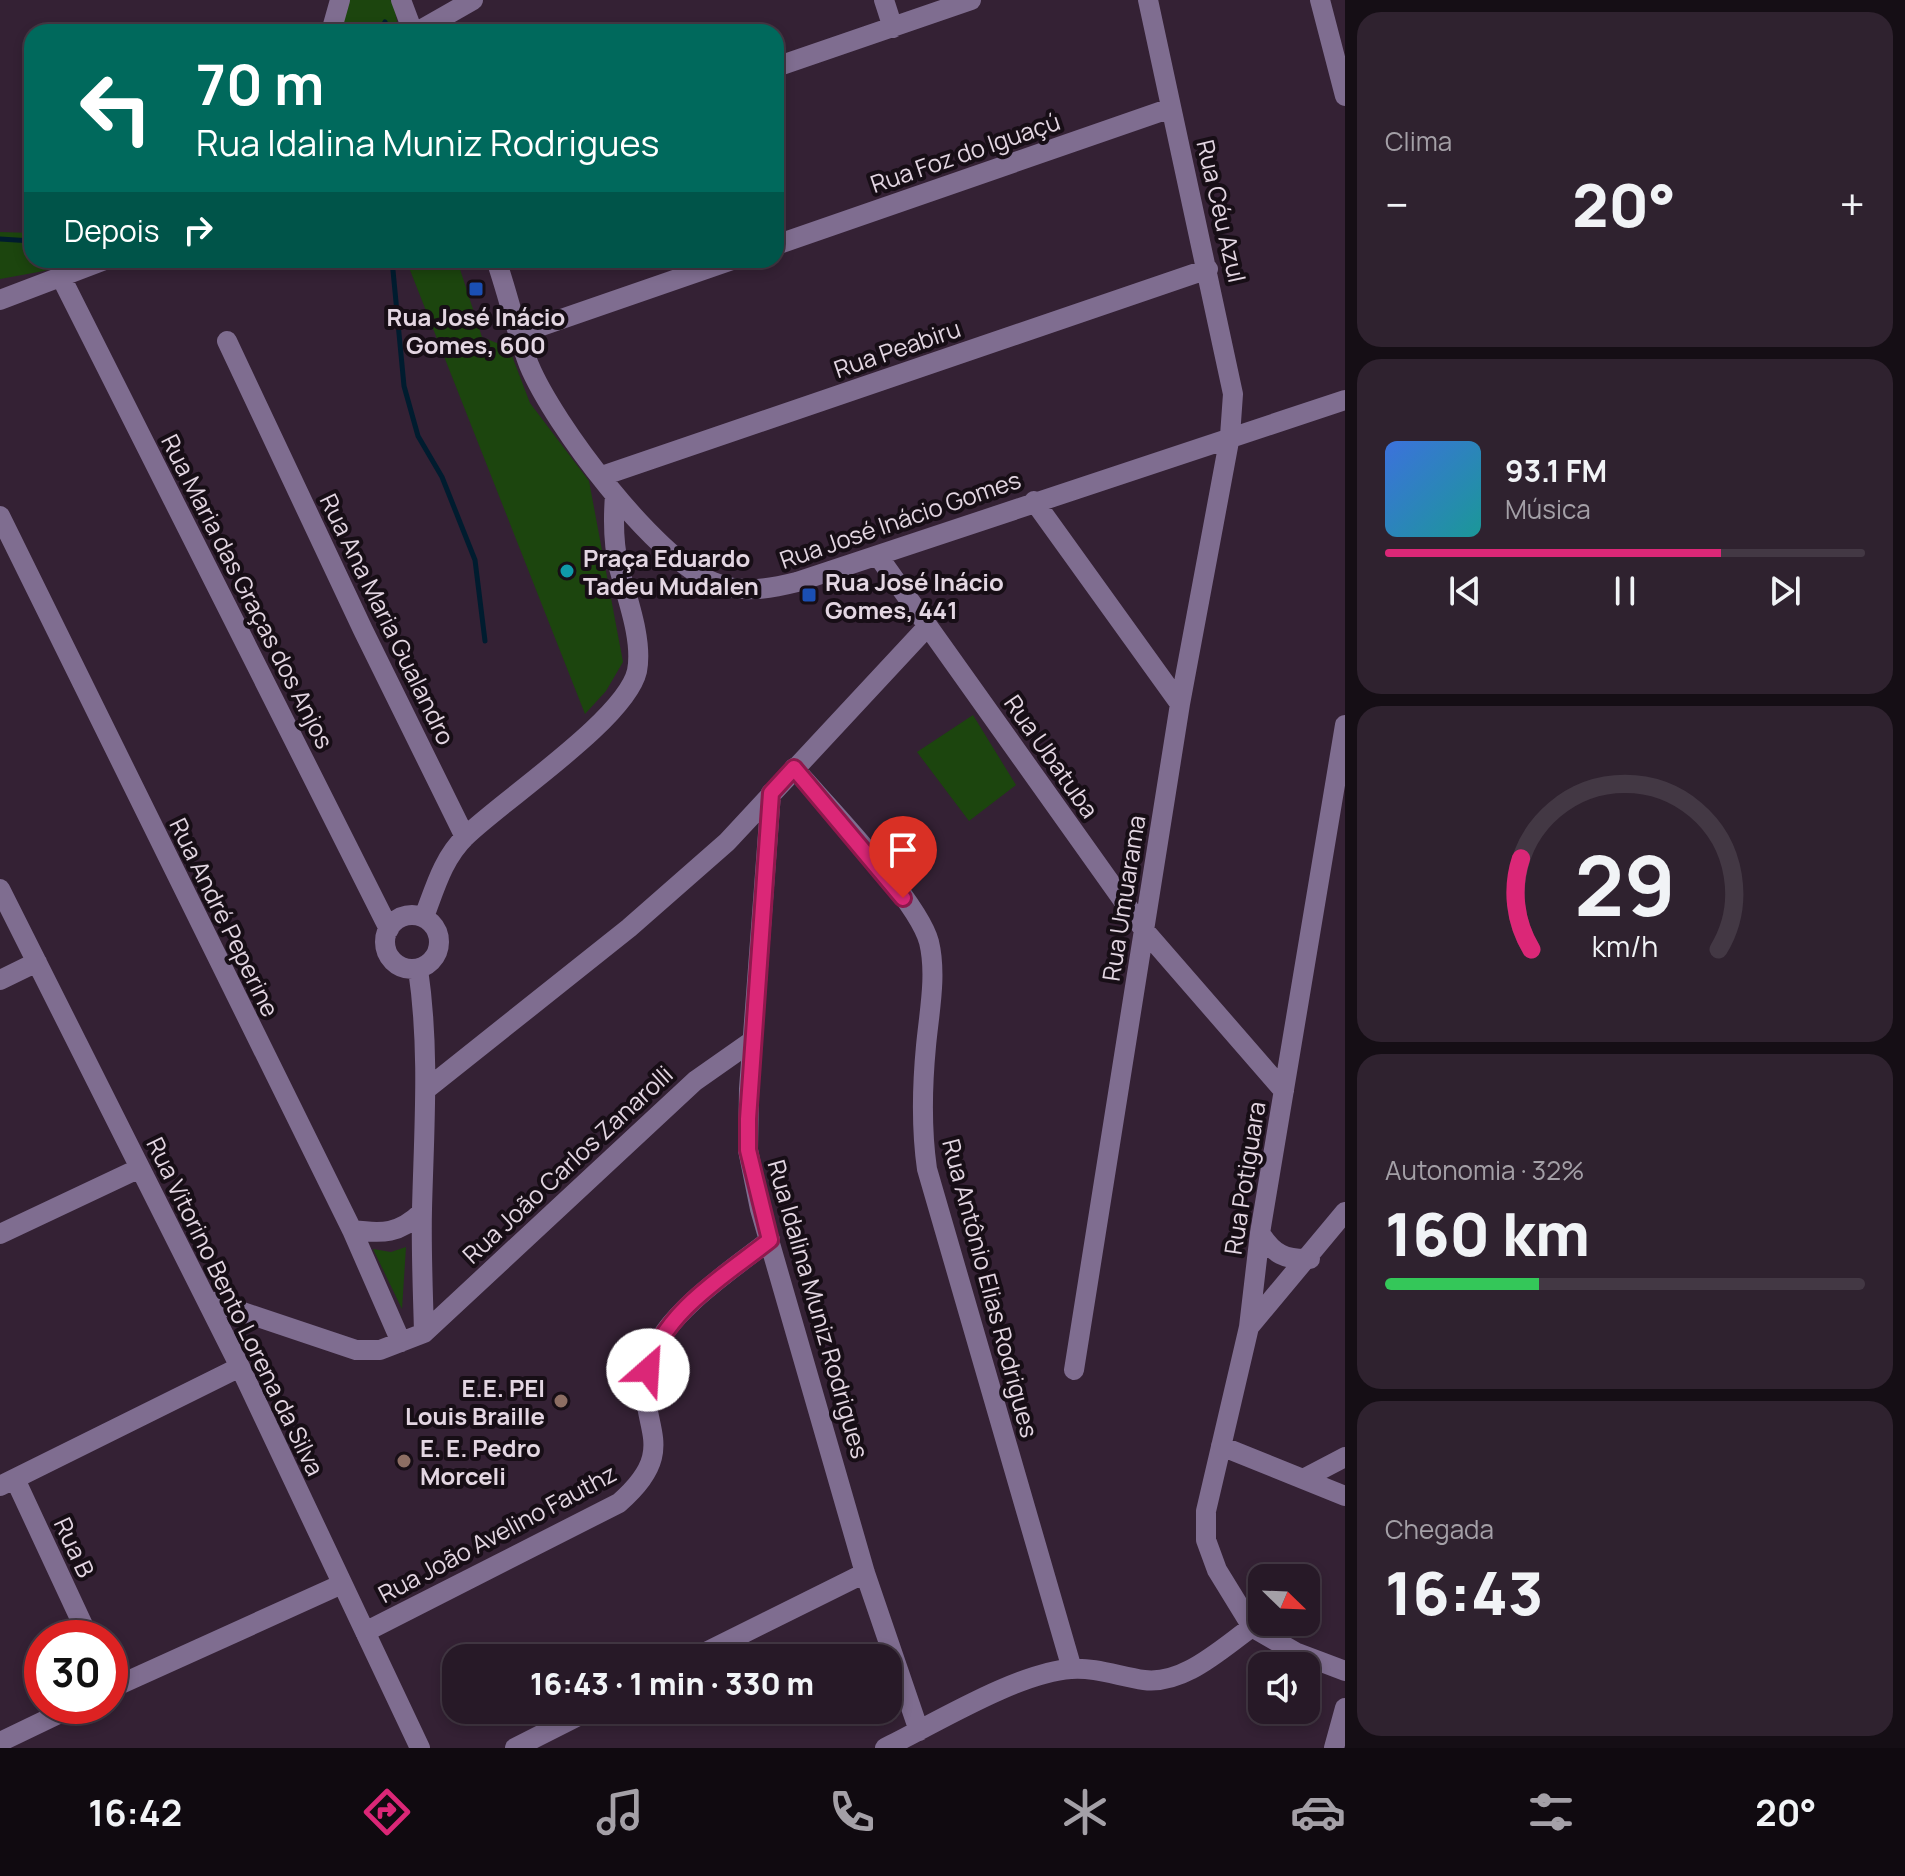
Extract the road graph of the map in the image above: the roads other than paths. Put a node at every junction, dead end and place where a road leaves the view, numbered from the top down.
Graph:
1 (340, 0) edge
2 (401, 0) edge
3 (473, 0) edge
4 (884, 0) edge
5 (971, 0) edge
6 (1148, 0) edge
7 (1320, 0) edge
8 (333, 24) edge
9 (412, 24) edge
10 (430, 24) edge
11 (893, 28) junction
12 (784, 64) edge
13 (1345, 96) edge
14 (1171, 108) junction
15 (784, 242) edge
16 (84, 268) edge
17 (499, 268) edge
18 (709, 268) edge
19 (1208, 269) junction
20 (61, 277) junction
21 (0, 300) edge
22 (521, 333) junction
23 (227, 341) dead end
24 (1345, 400) edge
25 (1230, 436) junction
26 (602, 476) junction
27 (615, 495) junction
28 (1034, 501) junction
29 (0, 516) edge
30 (878, 556) junction
31 (928, 626) junction
32 (1180, 704) junction
33 (1345, 725) edge
34 (794, 768) junction
35 (771, 793) junction
36 (465, 837) junction
37 (0, 889) edge
38 (424, 917) junction
39 (389, 929) junction
40 (1144, 930) junction
41 (37, 962) junction
42 (418, 969) junction
43 (0, 980) edge
44 (752, 1041) junction
45 (428, 1088) junction
46 (1284, 1091) junction
47 (140, 1168) junction
48 (422, 1212) junction
49 (1345, 1212) edge
50 (352, 1230) junction
51 (1260, 1233) junction
52 (0, 1234) edge
53 (770, 1240) junction
54 (1310, 1259) junction
55 (207, 1300) junction
56 (1249, 1327) junction
57 (424, 1333) junction
58 (401, 1342) junction
59 (240, 1367) junction
60 (1074, 1370) dead end
61 (1221, 1446) junction
62 (1345, 1457) edge
63 (1303, 1479) junction
64 (7, 1482) edge
65 (1345, 1496) edge
66 (865, 1573) junction
67 (342, 1584) junction
68 (80, 1620) edge
69 (1248, 1620) edge
70 (1248, 1630) edge
71 (365, 1632) junction
72 (1267, 1636) edge
73 (722, 1644) edge
74 (1072, 1669) junction
75 (1345, 1671) edge
76 (128, 1679) edge
77 (1345, 1708) edge
78 (36, 1724) edge
79 (562, 1724) edge
80 (919, 1731) junction
81 (1, 1740) edge
82 (420, 1748) edge
83 (515, 1748) edge
84 (885, 1748) edge
85 (1334, 1748) edge

1 - 8 street
2 - 9 street
3 - 10 street
4 - 11 street
5 - 11 street
6 - 14 street, Rua Céu Azul
7 - 13 street
11 - 12 street
14 - 15 street, Rua Foz do Iguaçú
14 - 19 street, Rua Céu Azul
16 - 20 street
17 - 22 street, Rua José Inácio Gomes
18 - 22 street
19 - 25 street, Rua Céu Azul
19 - 26 street, Rua Peabiru
20 - 21 street
20 - 39 street, Rua Maria das Graças dos Anjos
22 - 26 street, Rua José Inácio Gomes
23 - 36 street, Rua Ana Maria Gualandro
24 - 25 street, Rua José Inácio Gomes
25 - 28 street, Rua José Inácio Gomes
25 - 32 street, Rua Umuarama
26 - 27 street, Rua José Inácio Gomes
27 - 30 street, Rua José Inácio Gomes
27 - 36 street
28 - 30 street, Rua José Inácio Gomes
28 - 32 street
29 - 50 street, Rua André Peperine
30 - 31 street, Rua Ubatuba
31 - 34 street
31 - 40 street, Rua Ubatuba
32 - 40 street, Rua Umuarama
33 - 46 street, Rua Potiguara
34 - 35 street
34 - 74 street, Rua Antônio Elias Rodrigues
35 - 44 street, Rua Idalina Muniz Rodrigues
35 - 45 street
36 - 38 street
37 - 41 street, Rua Vitorino Bento Lorena da Silva
38 - 39 street
38 - 42 street
39 - 42 street
40 - 46 street, Rua Ubatuba
40 - 60 street, Rua Umuarama
41 - 43 street
41 - 47 street, Rua Vitorino Bento Lorena da Silva
42 - 45 street
44 - 53 street, Rua Idalina Muniz Rodrigues
44 - 57 street, Rua João Carlos Zanarolli
45 - 48 street
46 - 51 street, Rua Potiguara
47 - 52 street
47 - 55 street, Rua Vitorino Bento Lorena da Silva
48 - 50 street
48 - 57 street
49 - 54 street
50 - 58 street, Rua André Peperine
51 - 54 street
51 - 56 street, Rua Potiguara
53 - 66 street, Rua Idalina Muniz Rodrigues
53 - 71 street, Rua João Avelino Fauthz
54 - 56 street
55 - 58 street
55 - 59 street, Rua Vitorino Bento Lorena da Silva
56 - 61 street, Rua Potiguara
57 - 58 street
59 - 64 street
59 - 67 street, Rua Vitorino Bento Lorena da Silva
61 - 63 street
61 - 69 street, Rua Potiguara
62 - 63 street
63 - 65 street
64 - 68 street, Rua B
66 - 73 street
66 - 80 street, Rua Idalina Muniz Rodrigues
67 - 71 street, Rua Vitorino Bento Lorena da Silva
67 - 76 street
70 - 74 street
71 - 82 street, Rua Vitorino Bento Lorena da Silva
72 - 75 street
74 - 80 street
77 - 85 street
78 - 81 street
79 - 83 street
80 - 84 street

